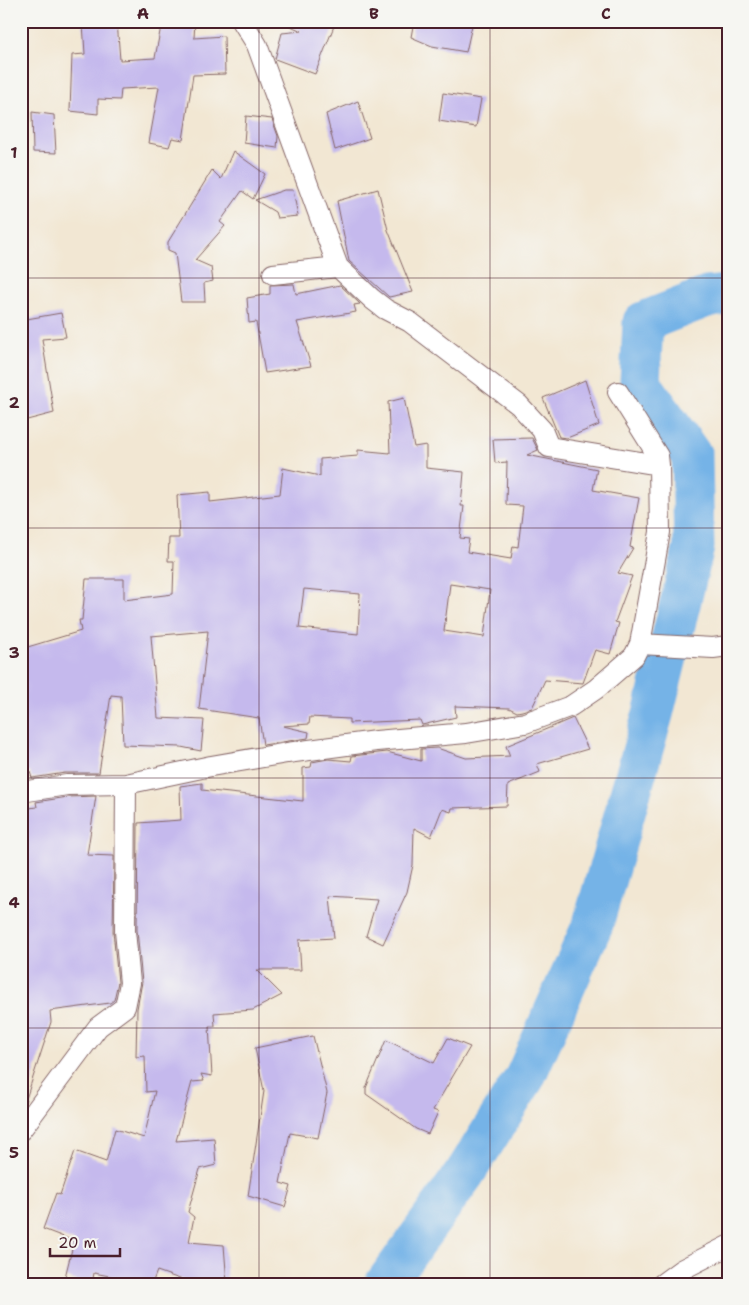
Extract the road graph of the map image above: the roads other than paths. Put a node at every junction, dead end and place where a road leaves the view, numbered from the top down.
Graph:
1 (242, 21) edge
2 (338, 267) junction
3 (273, 274) dead end
4 (618, 392) dead end
5 (659, 465) junction
6 (645, 645) junction
7 (721, 647) edge
8 (126, 784) junction
9 (21, 792) edge
10 (21, 1130) edge
11 (728, 1246) edge
12 (662, 1284) edge

1 - 2 street
2 - 3 street
2 - 5 street
4 - 5 street
5 - 6 street
6 - 7 street
6 - 8 street
8 - 9 street
8 - 10 street
11 - 12 street

